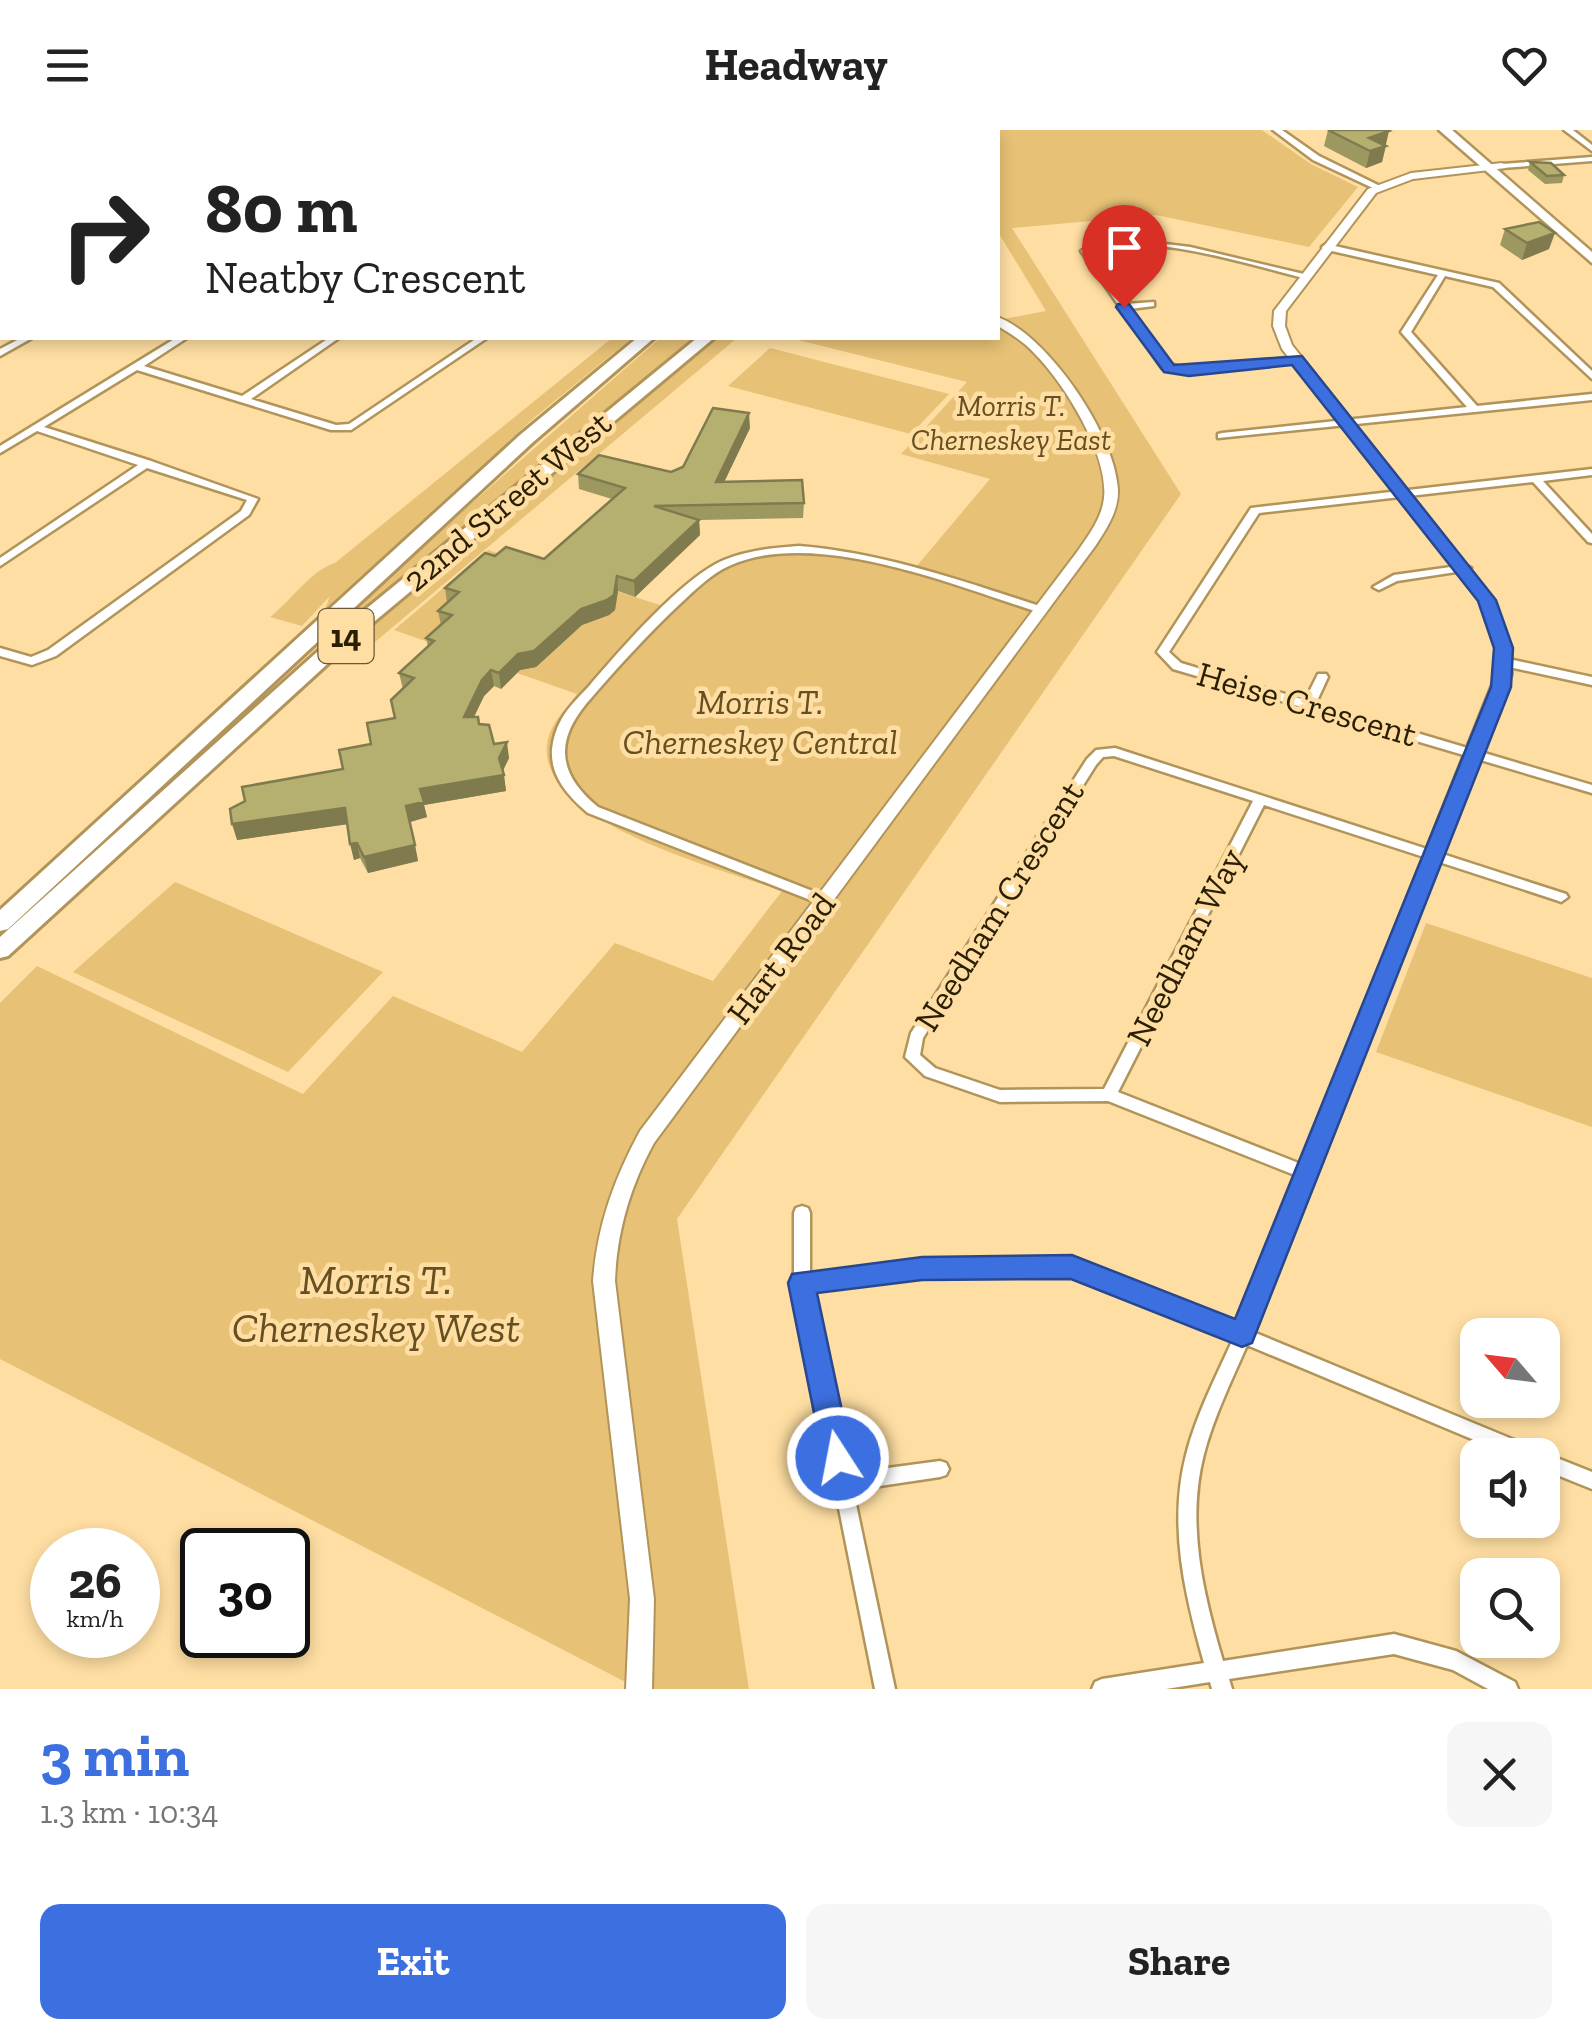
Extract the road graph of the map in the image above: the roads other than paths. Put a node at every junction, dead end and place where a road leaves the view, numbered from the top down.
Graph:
1 (1277, 130) edge
2 (1445, 130) edge
3 (1463, 130) edge
4 (1568, 130) edge
5 (1592, 149) edge
6 (1592, 159) edge
7 (1502, 166) junction
8 (1486, 168) junction
9 (1378, 187) junction
10 (1592, 244) edge
11 (1326, 247) junction
12 (1592, 260) edge
13 (1443, 273) junction
14 (1304, 275) junction
15 (1151, 304) dead end
16 (1124, 307) junction
17 (1000, 323) edge
18 (23, 340) edge
19 (179, 340) edge
20 (332, 340) edge
21 (479, 340) edge
22 (644, 340) edge
23 (704, 340) edge
24 (0, 353) edge
25 (1296, 360) junction
26 (135, 366) junction
27 (1592, 376) edge
28 (1592, 397) edge
29 (244, 399) junction
30 (1474, 410) junction
31 (1348, 422) junction
32 (37, 428) junction
33 (1222, 436) dead end
34 (0, 450) edge
35 (148, 464) junction
36 (1592, 472) edge
37 (1536, 479) junction
38 (1403, 493) junction
39 (1592, 540) edge
40 (0, 563) edge
41 (1464, 568) junction
42 (1379, 586) dead end
43 (1038, 609) junction
44 (0, 652) edge
45 (1504, 662) junction
46 (1322, 677) dead end
47 (1592, 682) edge
48 (1309, 704) junction
49 (1476, 754) junction
50 (1592, 789) edge
51 (1261, 799) junction
52 (1434, 855) junction
53 (1561, 896) dead end
54 (823, 900) junction
55 (0, 923) edge
56 (0, 950) edge
57 (1109, 1095) junction
58 (1306, 1173) junction
59 (802, 1213) dead end
60 (802, 1283) junction
61 (1242, 1335) junction
62 (1489, 1438) edge
63 (940, 1468) dead end
64 (1560, 1468) edge
65 (1592, 1481) edge
66 (842, 1483) junction
67 (1215, 1668) junction
68 (639, 1689) edge
69 (885, 1689) edge
70 (1102, 1689) edge
71 (1222, 1689) edge
72 (1508, 1689) edge

1 - 9 street
2 - 8 main road
3 - 7 main road
4 - 5 street
6 - 7 street
7 - 8 street
7 - 10 main road
8 - 9 street
8 - 12 main road
9 - 11 street
11 - 13 street
11 - 14 street
13 - 27 street
13 - 30 street
14 - 16 street
14 - 25 street
15 - 16 street
16 - 25 street
17 - 43 street, Hart Road
18 - 24 street
19 - 26 street
20 - 29 street
21 - 29 street
22 - 55 highway, 22nd Street West / 14
23 - 56 highway, 22nd Street West / 14
25 - 31 street
26 - 29 street
26 - 32 street
28 - 30 street
30 - 31 street
31 - 33 street
31 - 38 street
32 - 34 street
32 - 35 street
35 - 40 street
35 - 44 street
36 - 37 street
37 - 38 street
37 - 39 street
38 - 41 street
38 - 48 street, Heise Crescent
41 - 42 street
41 - 45 street
43 - 54 street, Hart Road
43 - 54 street
45 - 47 street
45 - 49 street
46 - 48 street
48 - 49 street, Heise Crescent
49 - 50 street
49 - 52 street
51 - 52 street, Needham Crescent
51 - 57 street, Needham Way
51 - 57 street, Needham Crescent
52 - 53 street, Needham Crescent
52 - 58 street
54 - 68 street, Hart Road
57 - 58 street, Needham Crescent
58 - 61 street
59 - 60 street
60 - 61 street
60 - 66 street
61 - 62 street
61 - 67 street
63 - 66 street
64 - 65 street
66 - 69 street
67 - 70 street
67 - 71 street
67 - 72 street

